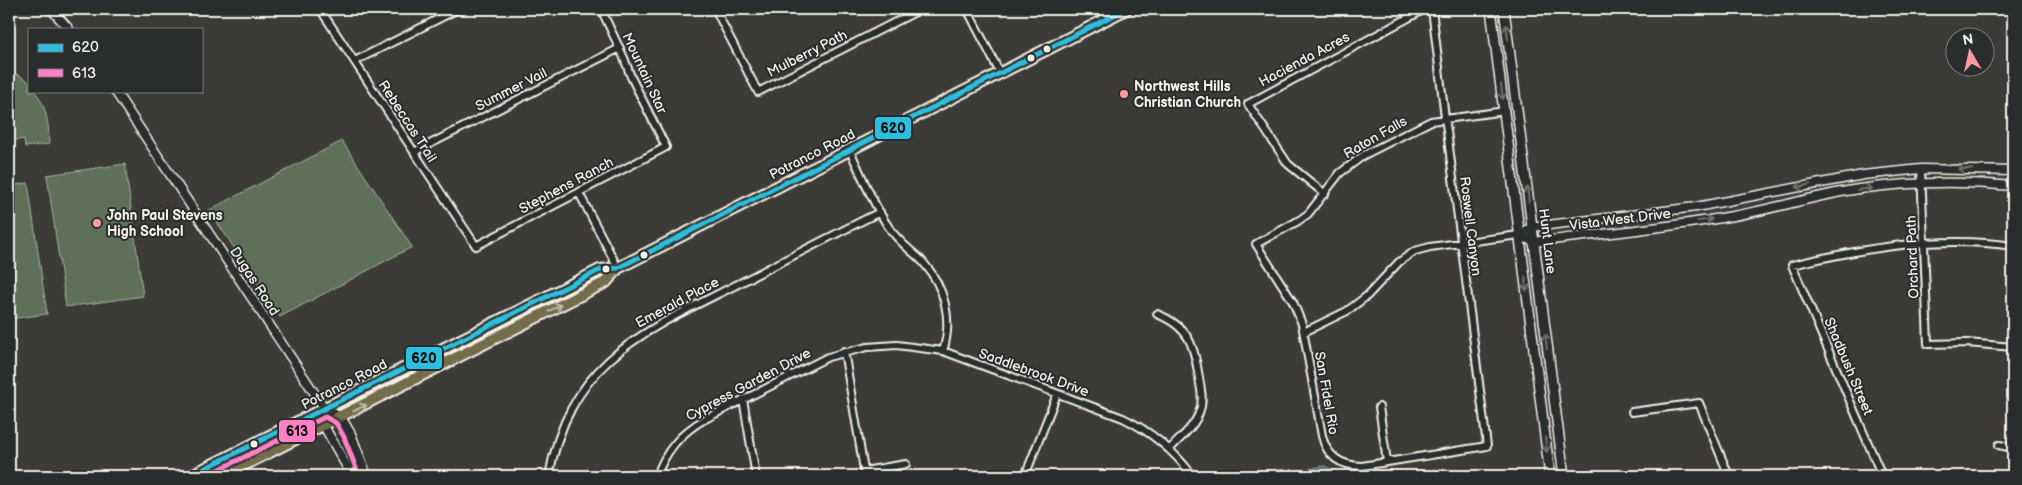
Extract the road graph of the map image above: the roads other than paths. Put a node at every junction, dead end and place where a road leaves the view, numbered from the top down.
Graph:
1 (320, 9) edge
2 (458, 9) edge
3 (601, 9) edge
4 (715, 9) edge
5 (921, 9) edge
6 (967, 9) edge
7 (1126, 9) edge
8 (1425, 9) edge
9 (1432, 9) edge
10 (1491, 9) edge
11 (1504, 9) edge
12 (55, 10) edge
13 (68, 28) edge
14 (620, 48) junction
15 (355, 61) junction
16 (1000, 73) junction
17 (116, 92) edge
18 (1505, 110) junction
19 (1445, 118) junction
20 (666, 147) joint
21 (850, 150) junction
22 (414, 152) junction
23 (1921, 169) junction
24 (2013, 171) edge
25 (1921, 183) junction
26 (2013, 186) edge
27 (579, 193) junction
28 (1325, 194) junction
29 (1730, 202) junction
30 (880, 212) junction
31 (1732, 216) junction
32 (1569, 222) junction
33 (1532, 227) junction
34 (1520, 235) junction
35 (1570, 238) junction
36 (1534, 242) junction
37 (1924, 243) junction
38 (1256, 244) joint
39 (1461, 244) junction
40 (476, 246) joint
41 (2013, 246) edge
42 (618, 268) junction
43 (1157, 314) dead end
44 (1304, 332) junction
45 (2013, 347) edge
46 (844, 351) junction
47 (943, 351) junction
48 (1549, 361) junction
49 (1536, 363) junction
50 (1058, 394) junction
51 (743, 399) junction
52 (1379, 407) dead end
53 (324, 409) junction
54 (1632, 412) dead end
55 (342, 417) junction
56 (324, 426) junction
57 (1999, 445) dead end
58 (1487, 446) joint
59 (2013, 448) edge
60 (1170, 449) junction
61 (1387, 462) junction
62 (906, 464) dead end
63 (864, 473) edge
64 (190, 476) edge
65 (222, 476) edge
66 (352, 476) edge
67 (367, 476) edge
68 (549, 476) edge
69 (657, 476) edge
70 (756, 476) edge
71 (1025, 476) edge
72 (1193, 476) edge
73 (1550, 476) edge
74 (1564, 476) edge
75 (1729, 476) edge
76 (1882, 476) edge

1 - 15 street, Rebeccas Trail
2 - 15 street
3 - 14 street, Mountain Star
4 - 5 street, Mulberry Path
6 - 16 street
7 - 16 main road, Potranco Road
8 - 28 street, Hacienda Acres
9 - 19 street, Roswell Canyon
10 -> 18 main road, Hunt Lane
33 -> 11 main road, Hunt Lane
12 - 13 street
14 - 20 street, Mountain Star
14 - 22 street, Summer Vail
15 - 22 street, Rebeccas Trail
16 - 21 main road, Potranco Road
17 - 53 street, Dugas Road
18 - 19 street, Raton Falls
18 - 34 main road, Hunt Lane
19 - 28 street, Raton Falls
19 - 39 street, Roswell Canyon
20 - 27 street, Stephens Ranch
21 - 30 street
21 - 42 main road, Potranco Road
22 - 40 street, Rebeccas Trail
24 -> 23 street, Vista West Drive
23 - 25 street, Orchard Path
23 -> 29 street, Vista West Drive
25 - 26 street, Vista West Drive
31 -> 25 street, Vista West Drive
25 - 37 street, Orchard Path
27 - 40 street, Stephens Ranch
27 - 42 street
28 - 38 street, Raton Falls
29 - 31 street
29 - 32 street, Vista West Drive
30 - 47 street
30 - 68 street, Emerald Place
35 -> 31 street, Vista West Drive
32 - 33 street, Vista West Drive
32 - 35 street
33 - 34 street, Vista West Drive
33 - 36 main road, Hunt Lane
34 - 36 street
34 - 39 street
34 -> 49 main road, Hunt Lane
35 - 36 street, Vista West Drive
48 -> 36 main road, Hunt Lane
37 - 41 street
37 - 45 street, Orchard Path
37 - 76 street, Shadbush Street
38 - 44 street, San Fidel Rio
39 - 44 street
39 - 58 street, Roswell Canyon
42 - 53 main road, Potranco Road
55 -> 42 main road, Potranco Road
43 - 60 street
44 - 61 street, San Fidel Rio
46 - 47 street, Saddlebrook Drive
46 - 51 street, Cypress Garden Drive
46 - 63 street
47 - 50 street, Saddlebrook Drive
48 - 49 main road
48 - 74 main road, Hunt Lane
49 -> 73 main road, Hunt Lane
50 - 60 street, Saddlebrook Drive
50 - 71 street
51 - 69 street, Cypress Garden Drive
51 - 70 street
52 - 61 street
53 - 55 street
53 - 56 street
53 - 64 main road, Potranco Road
54 - 75 street
55 - 56 main road, Potranco Road
55 - 67 street
56 - 65 main road, Potranco Road
56 - 66 street
57 - 59 street
58 - 61 street, San Fidel Rio
60 - 72 street, Saddlebrook Drive
62 - 63 street

